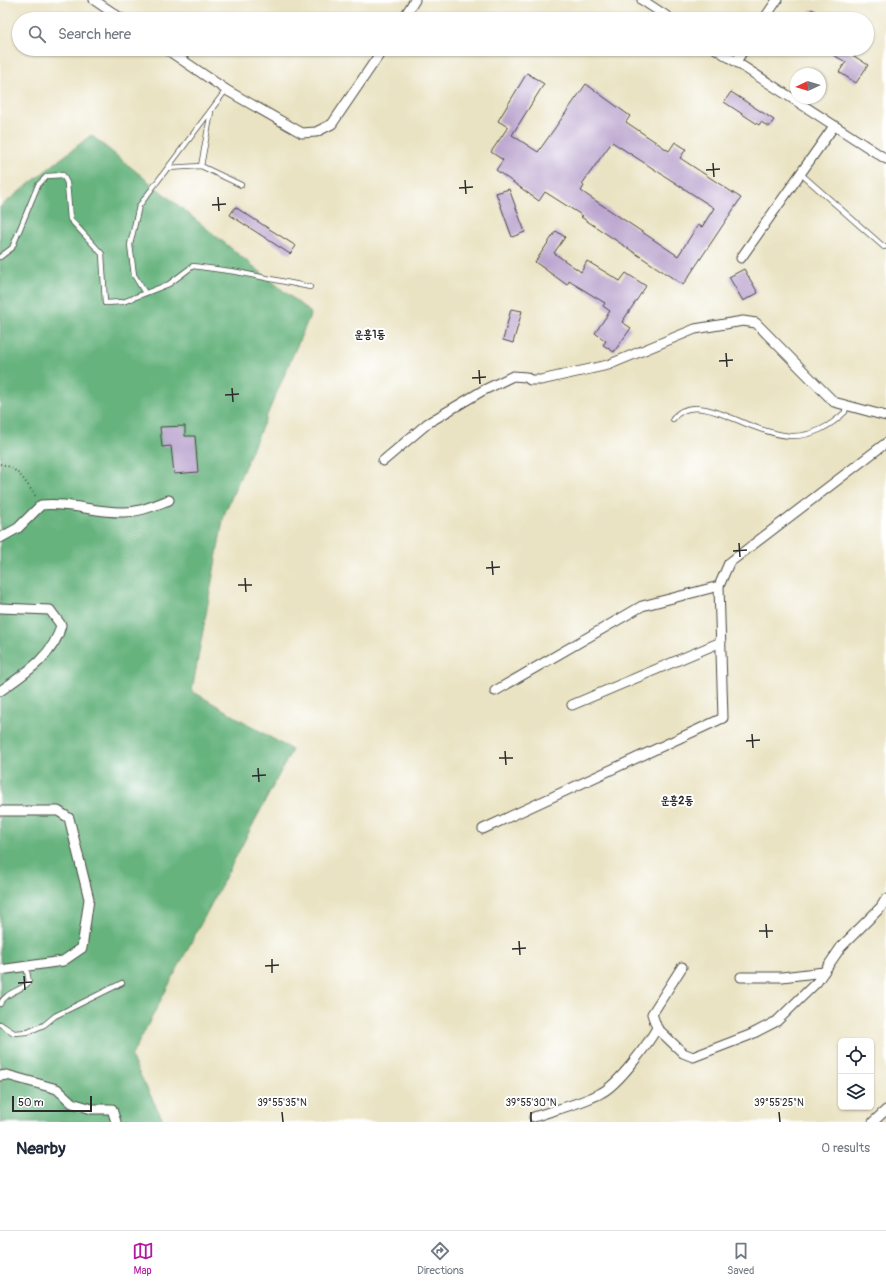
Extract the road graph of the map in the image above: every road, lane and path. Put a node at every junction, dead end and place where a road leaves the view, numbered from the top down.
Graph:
1 (94, 0) edge
2 (415, 0) edge
3 (642, 0) edge
4 (777, 0) edge
5 (112, 12) edge
6 (407, 12) edge
7 (660, 12) edge
8 (769, 12) edge
9 (176, 56) edge
10 (378, 56) edge
11 (727, 56) edge
12 (740, 56) edge
13 (736, 62) junction
14 (226, 90) junction
15 (211, 110) junction
16 (834, 126) junction
17 (886, 159) edge
18 (201, 166) junction
19 (168, 168) junction
20 (801, 174) junction
21 (241, 185) dead end
22 (886, 246) edge
23 (0, 257) edge
24 (741, 258) dead end
25 (310, 288) dead end
26 (145, 293) junction
27 (846, 406) junction
28 (886, 416) edge
29 (673, 419) dead end
30 (886, 443) edge
31 (383, 462) dead end
32 (0, 464) edge
33 (169, 500) dead end
34 (41, 505) junction
35 (0, 538) edge
36 (719, 586) junction
37 (0, 608) edge
38 (721, 642) junction
39 (0, 691) edge
40 (494, 691) dead end
41 (572, 705) dead end
42 (0, 812) edge
43 (483, 829) dead end
44 (886, 899) edge
45 (26, 965) junction
46 (682, 967) dead end
47 (0, 970) edge
48 (824, 972) junction
49 (742, 977) dead end
50 (122, 983) dead end
51 (0, 1004) edge
52 (0, 1024) edge
53 (657, 1028) junction
54 (0, 1076) edge
55 (886, 1110) edge
56 (534, 1117) dead end
57 (116, 1122) edge
58 (873, 1122) edge

1 - 5 street
2 - 6 street
3 - 7 street
4 - 8 street
9 - 14 street
10 - 14 street
11 - 13 street
12 - 13 street
13 - 16 street
14 - 15 lane
15 - 18 lane
15 - 19 lane
16 - 17 street
16 - 20 street
18 - 19 lane
18 - 21 lane
19 - 26 lane
20 - 22 lane
20 - 24 street
23 - 26 lane
25 - 26 lane
27 - 28 street
27 - 29 lane
27 - 31 street
30 - 36 street
32 - 34 path
33 - 34 street
34 - 35 street
36 - 38 street
36 - 40 street
37 - 39 street
38 - 41 street
38 - 43 street
42 - 45 street
44 - 48 street
45 - 47 street
45 - 51 lane
46 - 53 street
48 - 49 street
48 - 53 street
50 - 52 lane
53 - 56 street
54 - 57 street
55 - 58 street

